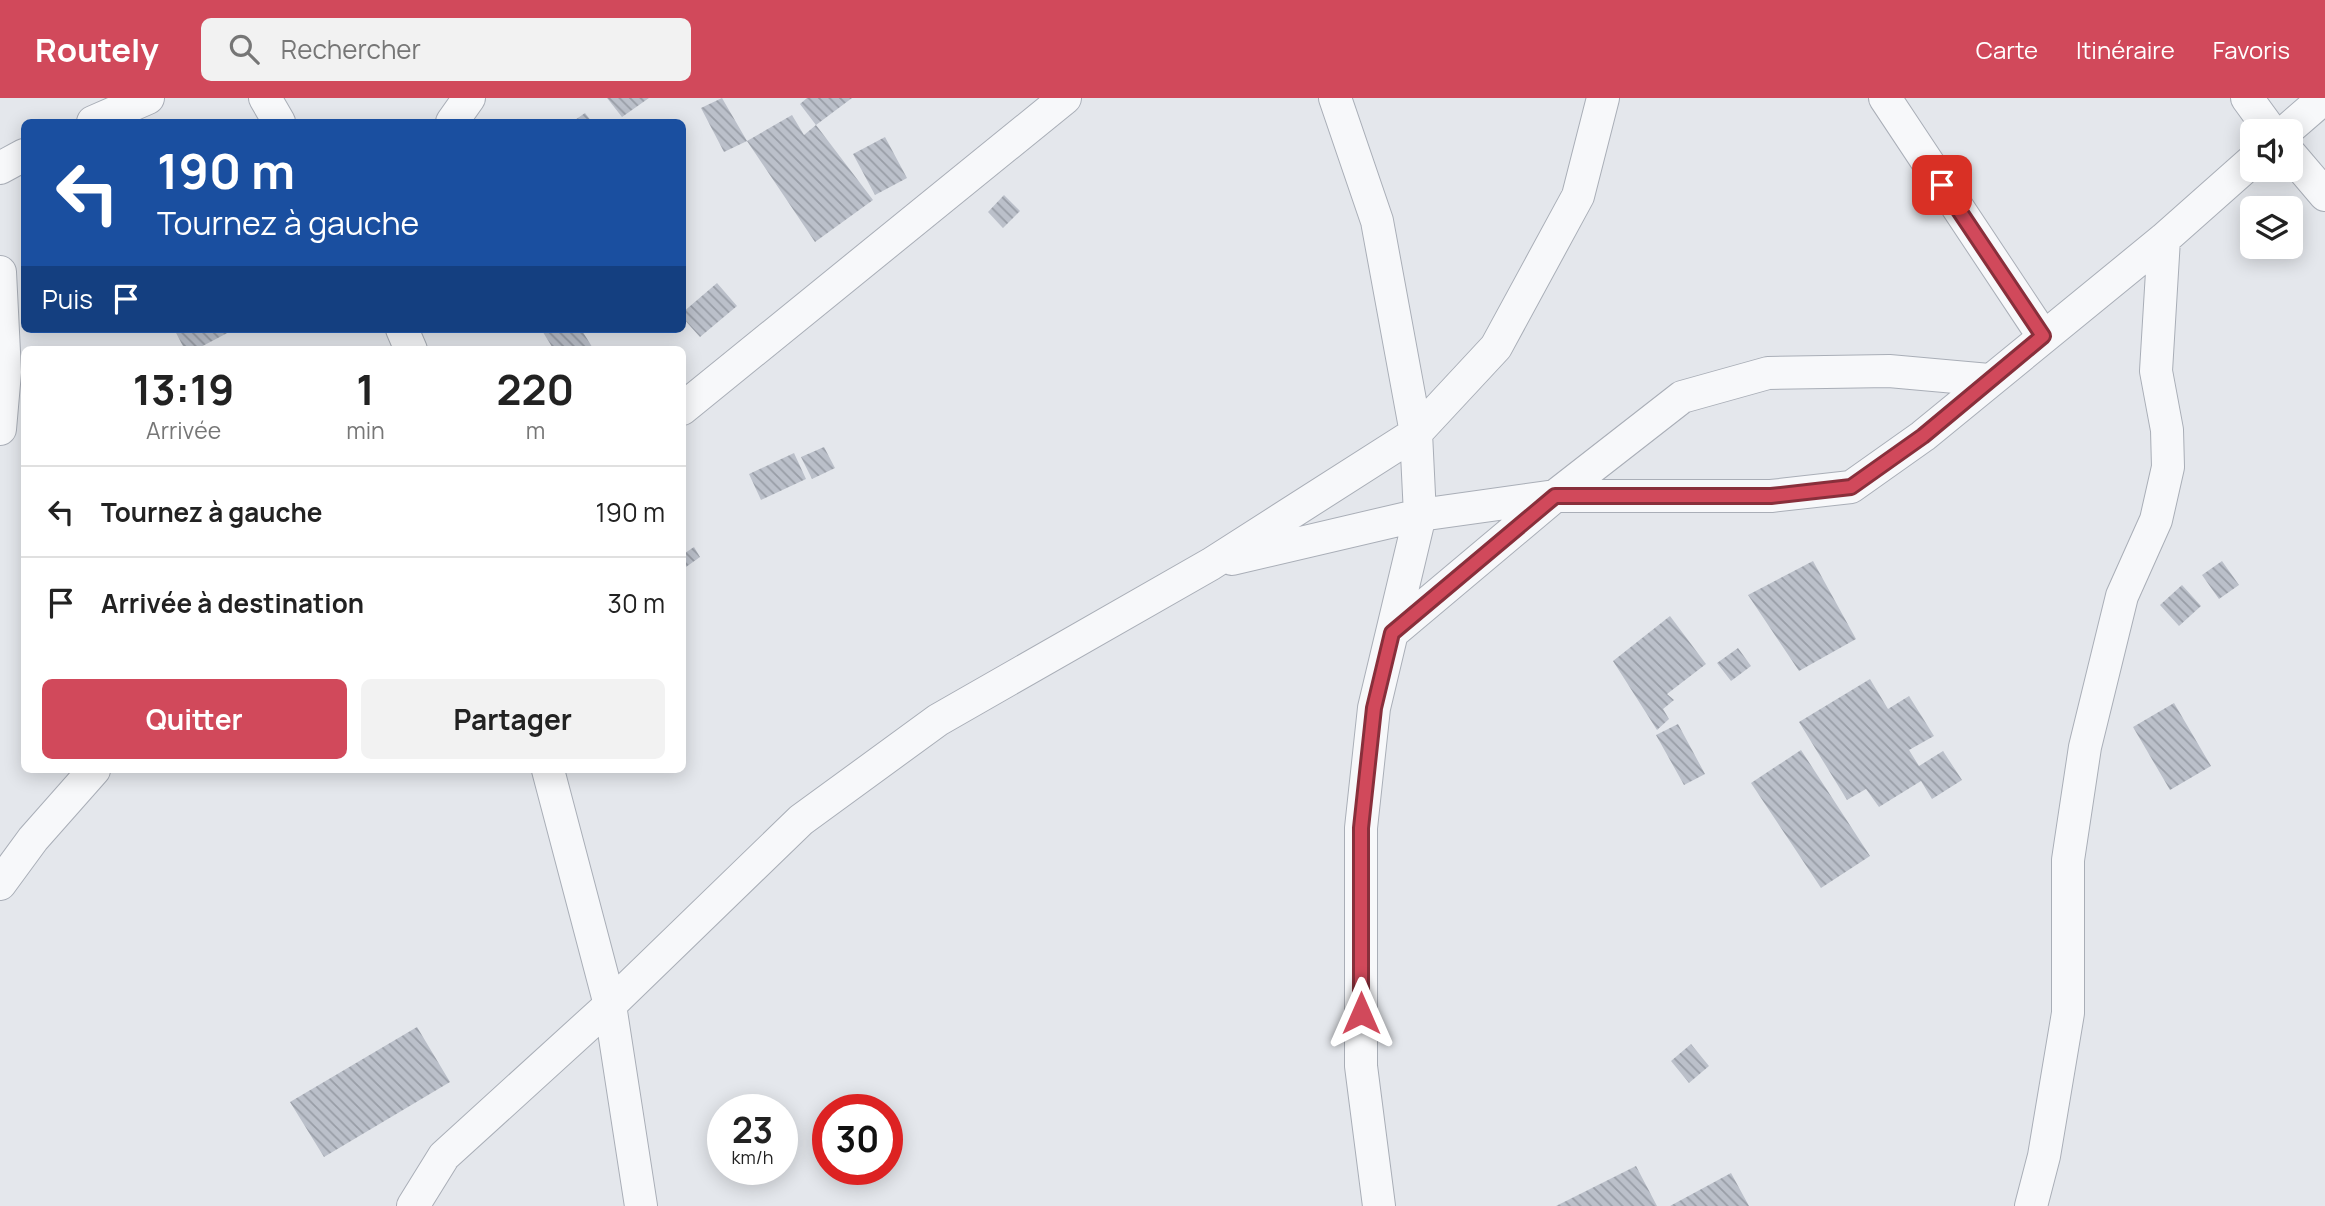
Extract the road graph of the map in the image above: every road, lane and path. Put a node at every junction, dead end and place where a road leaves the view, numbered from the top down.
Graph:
1 (148, 98) edge
2 (265, 98) edge
3 (470, 98) edge
4 (1065, 98) edge
5 (1335, 98) edge
6 (1603, 98) edge
7 (1885, 98) edge
8 (2247, 98) edge
9 (2324, 98) edge
10 (100, 119) edge
11 (277, 119) edge
12 (454, 119) edge
13 (2262, 119) edge
14 (2300, 119) edge
15 (21, 157) edge
16 (0, 168) edge
17 (2303, 169) edge
18 (2240, 172) edge
19 (2325, 195) edge
20 (2164, 239) junction
21 (0, 272) edge
22 (2043, 336) junction
23 (1989, 380) junction
24 (686, 406) edge
25 (0, 429) edge
26 (1416, 433) junction
27 (1555, 496) junction
28 (1420, 515) junction
29 (1211, 564) junction
30 (1392, 633) junction
31 (91, 773) edge
32 (549, 773) edge
33 (0, 884) edge
34 (610, 1005) junction
35 (413, 1206) edge
36 (641, 1206) edge
37 (1379, 1206) edge
38 (2031, 1206) edge

1 - 10 street
2 - 11 street
3 - 12 street
4 - 24 street
5 - 26 street
6 - 26 street
7 - 22 street
8 - 13 street
9 - 14 street
15 - 16 street
17 - 19 street
18 - 20 street
20 - 22 street
20 - 38 street
21 - 25 street
22 - 23 street
23 - 27 street
23 - 27 street
26 - 28 street
26 - 29 street
27 - 28 street
27 - 30 street
28 - 29 street
28 - 30 street
29 - 34 street
30 - 37 street
31 - 33 street
32 - 34 street
34 - 35 street
34 - 36 street

